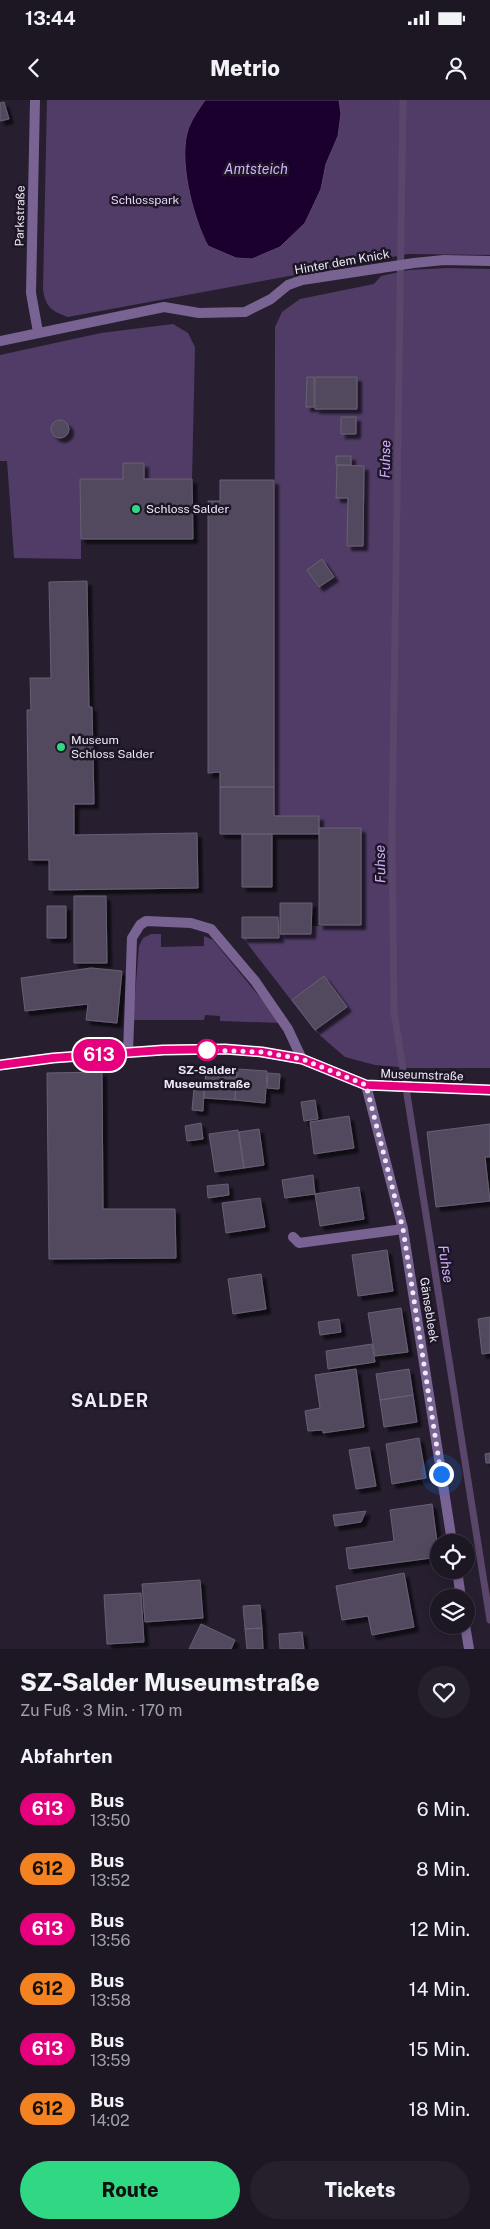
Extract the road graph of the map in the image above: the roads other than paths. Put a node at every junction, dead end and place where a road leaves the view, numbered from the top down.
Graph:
1 (35, 100) edge
2 (490, 261) edge
3 (38, 332) junction
4 (0, 341) edge
5 (128, 1053) junction
6 (302, 1059) junction
7 (0, 1065) edge
8 (366, 1085) junction
9 (490, 1090) edge
10 (403, 1229) junction
11 (294, 1237) dead end
12 (451, 1534) edge
13 (466, 1634) edge
14 (469, 1649) edge

1 - 3 street, Parkstraße
2 - 3 street, Hinter dem Knick
3 - 4 street, Hinter dem Knick
5 - 6 main road, Museumstraße
5 - 6 street
5 - 7 main road, Museumstraße
6 - 8 main road, Museumstraße
8 - 9 main road, Museumstraße
8 - 10 street, Gänsebleek
10 - 11 street
10 - 12 street, Gänsebleek
13 - 14 street

